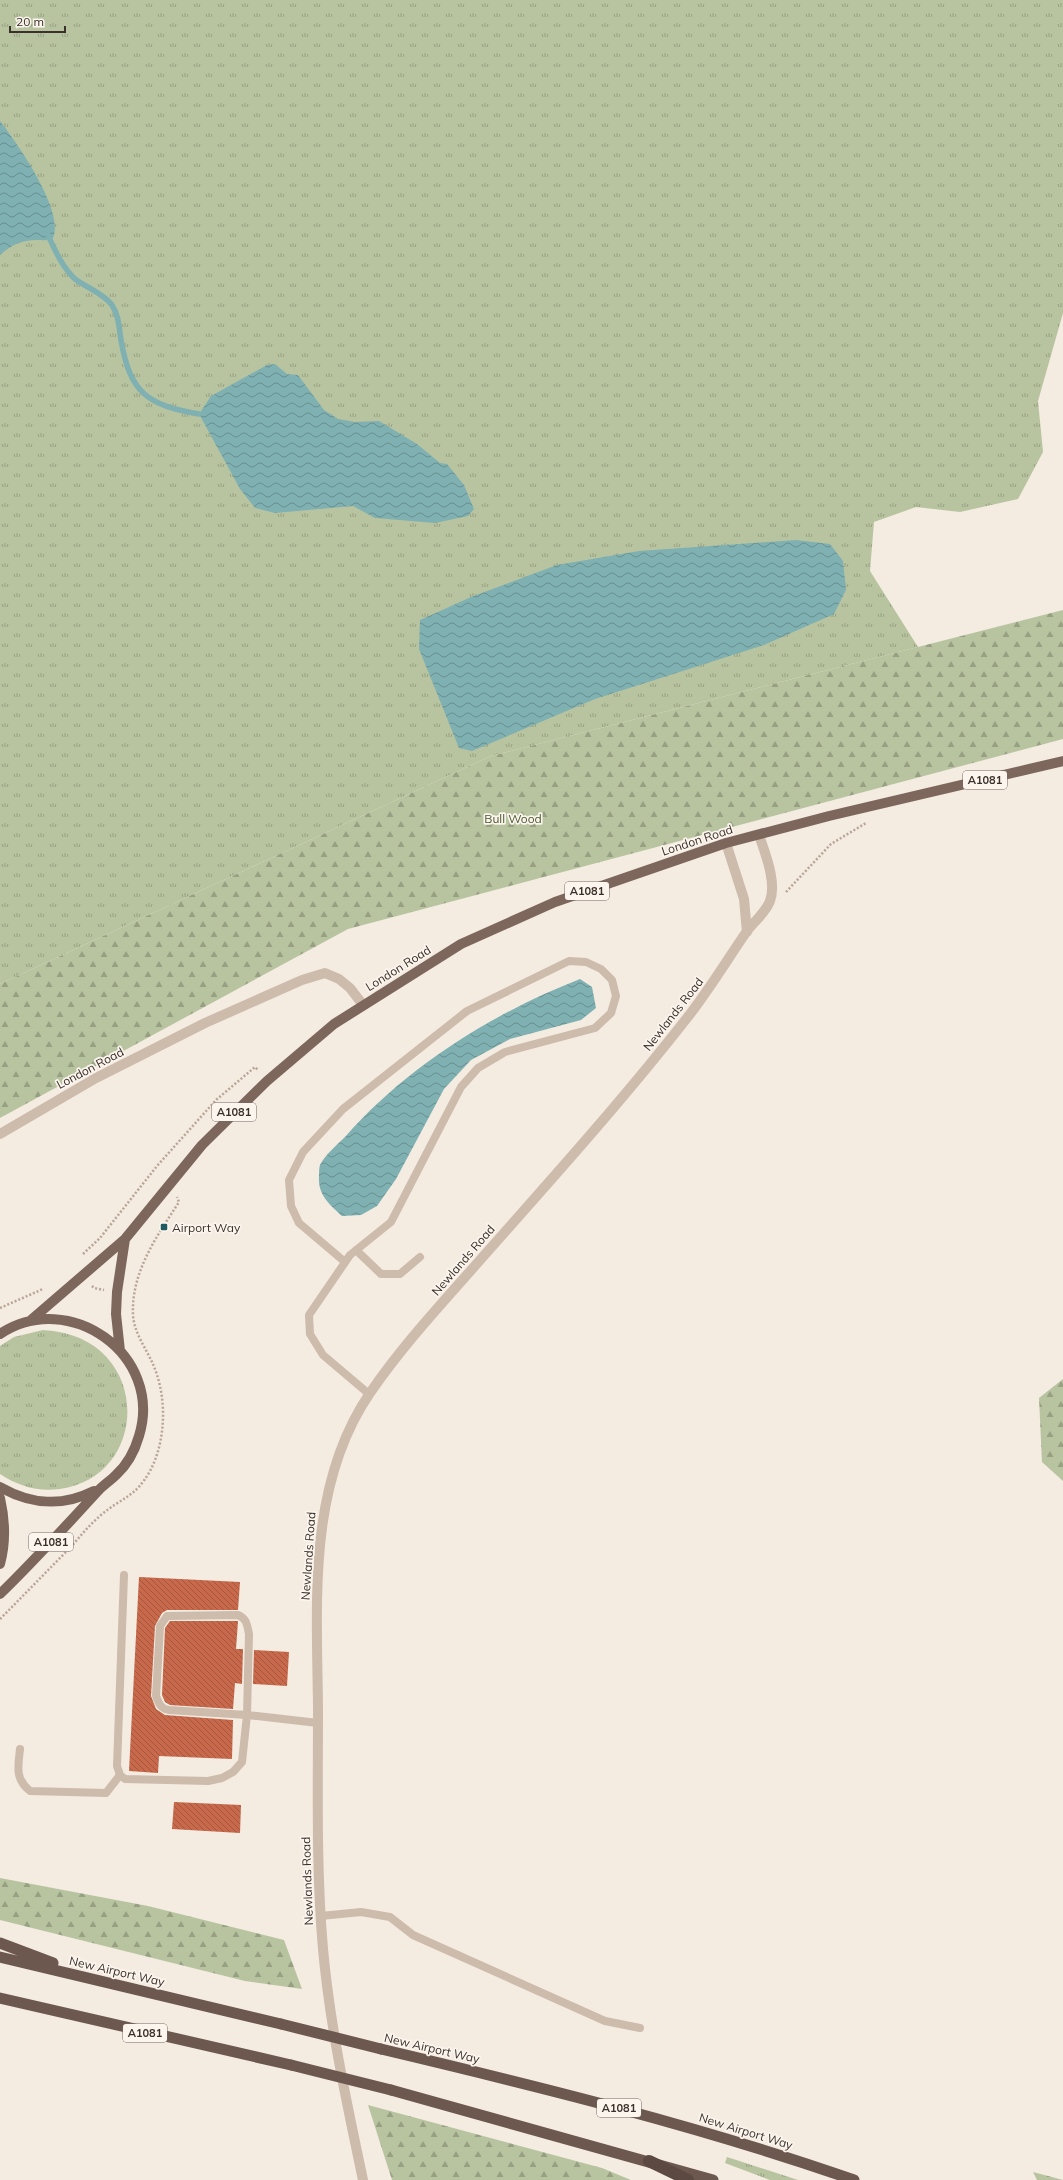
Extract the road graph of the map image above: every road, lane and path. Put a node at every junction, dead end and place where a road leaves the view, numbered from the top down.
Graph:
1 (1063, 761) edge
2 (872, 819) dead end
3 (759, 835) junction
4 (726, 843) junction
5 (770, 901) junction
6 (747, 932) junction
7 (363, 1005) junction
8 (255, 1067) dead end
9 (0, 1134) edge
10 (179, 1202) dead end
11 (125, 1239) junction
12 (356, 1250) junction
13 (420, 1257) dead end
14 (345, 1262) junction
15 (83, 1276) junction
16 (49, 1286) dead end
17 (117, 1292) junction
18 (0, 1308) edge
19 (30, 1320) junction
20 (0, 1334) edge
21 (120, 1350) junction
22 (369, 1394) junction
23 (0, 1487) edge
24 (100, 1489) junction
25 (0, 1498) edge
26 (0, 1564) edge
27 (124, 1576) dead end
28 (0, 1594) edge
29 (247, 1715) junction
30 (318, 1723) junction
31 (20, 1749) dead end
32 (120, 1775) junction
33 (321, 1916) junction
34 (0, 1944) edge
35 (0, 1957) edge
36 (97, 1979) junction
37 (0, 1998) edge
38 (640, 2028) dead end
39 (648, 2161) junction
40 (363, 2180) edge
41 (688, 2180) edge
42 (713, 2180) edge
43 (854, 2180) edge

1 - 3 main road, London Road / A1081
2 - 5 path
3 - 4 main road, London Road / A1081
3 - 5 street
4 - 6 street
4 - 7 main road, London Road / A1081
5 - 6 street, Newlands Road
6 - 22 street, Newlands Road
7 - 9 street, London Road
7 - 11 main road, London Road / A1081
8 - 15 path
10 - 17 path
11 - 15 main road, London Road / A1081
11 - 17 main road
12 - 13 lane
12 - 14 lane
12 - 14 lane
14 - 22 lane
15 - 17 path
15 - 19 main road, London Road / A1081
16 - 18 path
17 - 21 main road
19 - 20 main road
19 - 21 main road
21 - 24 main road
22 - 30 street, Newlands Road
23 - 24 main road
24 - 28 main road, A1081
25 - 26 main road
27 - 32 lane
29 - 29 lane
29 - 30 lane
29 - 32 lane
30 - 33 street, Newlands Road
31 - 32 lane
33 - 38 lane
33 - 40 street, Newlands Road
34 - 36 highway, A1081
35 - 36 highway, New Airport Way / A1081
36 - 43 highway, New Airport Way / A1081, bridge
37 - 39 highway, A1081, bridge
39 - 41 highway
39 - 42 highway, A1081

